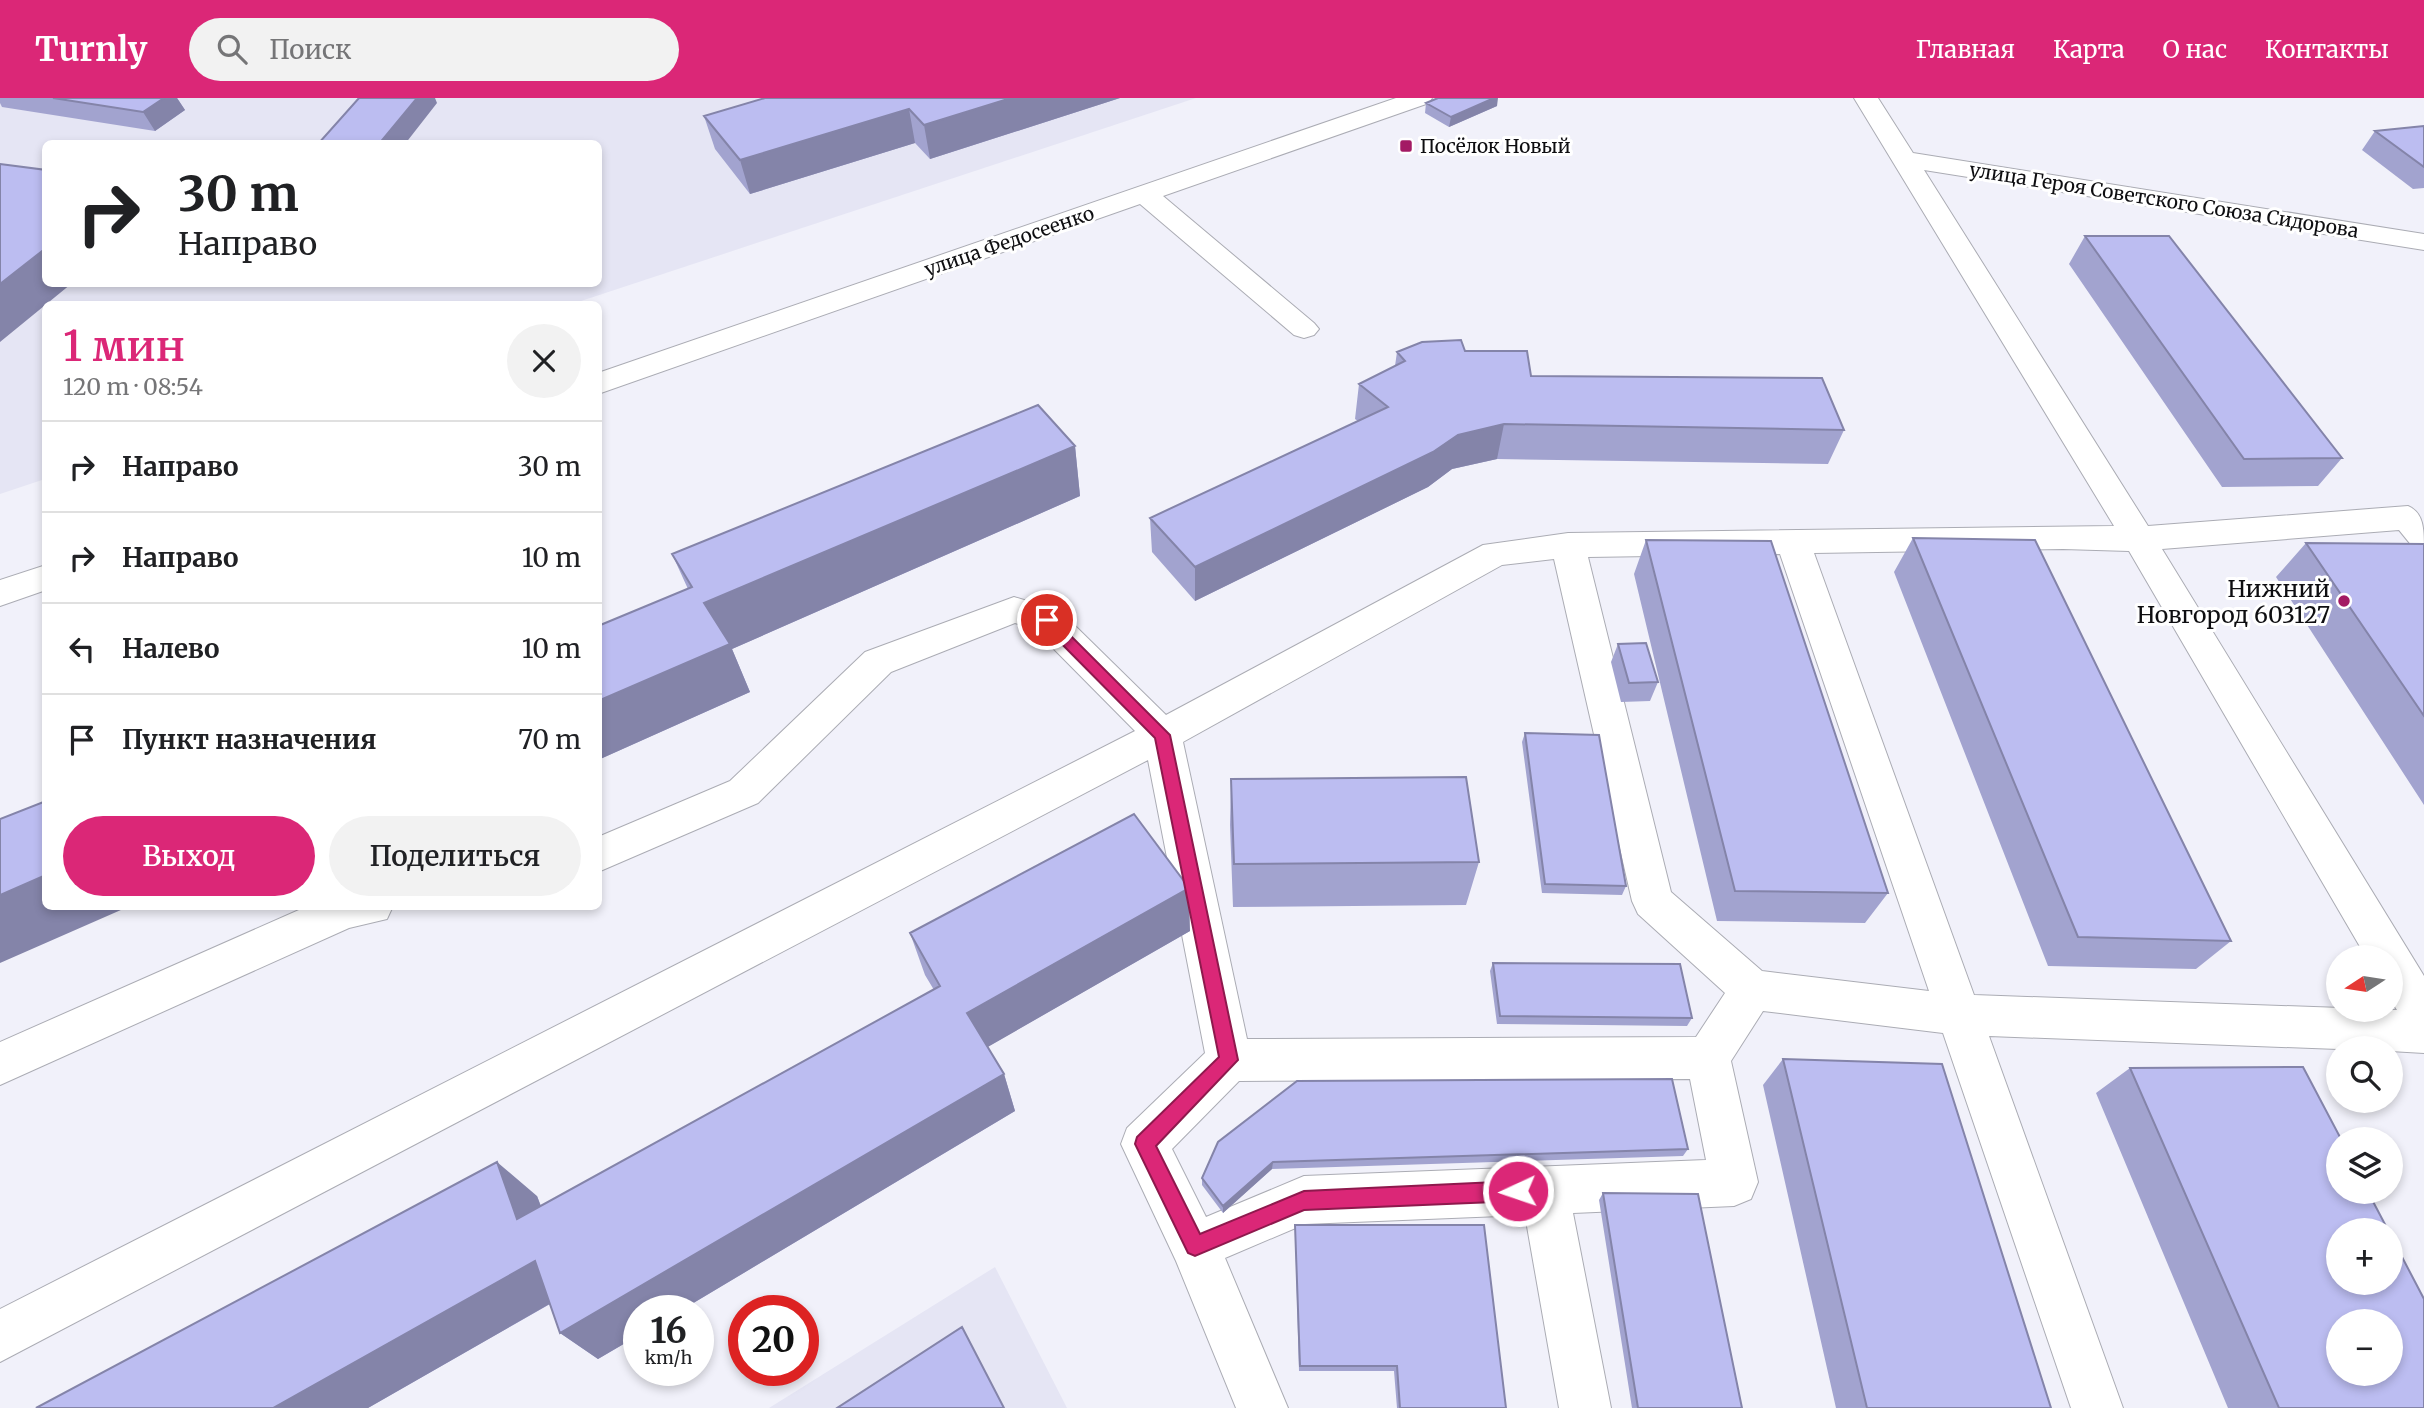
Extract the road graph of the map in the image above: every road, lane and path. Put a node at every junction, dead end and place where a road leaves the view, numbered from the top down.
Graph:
1 (1420, 98) edge
2 (1866, 98) edge
3 (1904, 159) junction
4 (1144, 194) junction
5 (2424, 242) edge
6 (1304, 328) dead end
7 (602, 383) edge
8 (2424, 538) edge
9 (2139, 539) junction
10 (1793, 541) junction
11 (1568, 545) junction
12 (42, 578) edge
13 (0, 593) edge
14 (1162, 735) junction
15 (602, 853) edge
16 (344, 910) edge
17 (2382, 945) edge
18 (2403, 980) edge
19 (1752, 990) junction
20 (1961, 1014) junction
21 (2424, 1015) edge
22 (2424, 1032) edge
23 (1708, 1058) junction
24 (1229, 1060) junction
25 (0, 1064) edge
26 (1545, 1190) junction
27 (1195, 1246) junction
28 (0, 1336) edge
29 (1262, 1408) edge
30 (1585, 1408) edge
31 (2097, 1408) edge

1 - 4 street, улица Федосеенко
2 - 3 street
3 - 5 street, улица Героя Советского Союза Сидорова
3 - 9 street
4 - 6 street
4 - 7 street, улица Федосеенко
8 - 9 street
9 - 10 street
9 - 17 street
10 - 11 street
10 - 20 street
11 - 14 street
11 - 19 street
12 - 13 street
14 - 15 street
14 - 24 street
14 - 28 street
16 - 25 street
18 - 21 street
19 - 20 street
19 - 23 street
20 - 22 street
20 - 31 street
23 - 24 street
23 - 26 street
24 - 27 street
26 - 27 street
26 - 30 street
27 - 29 street

